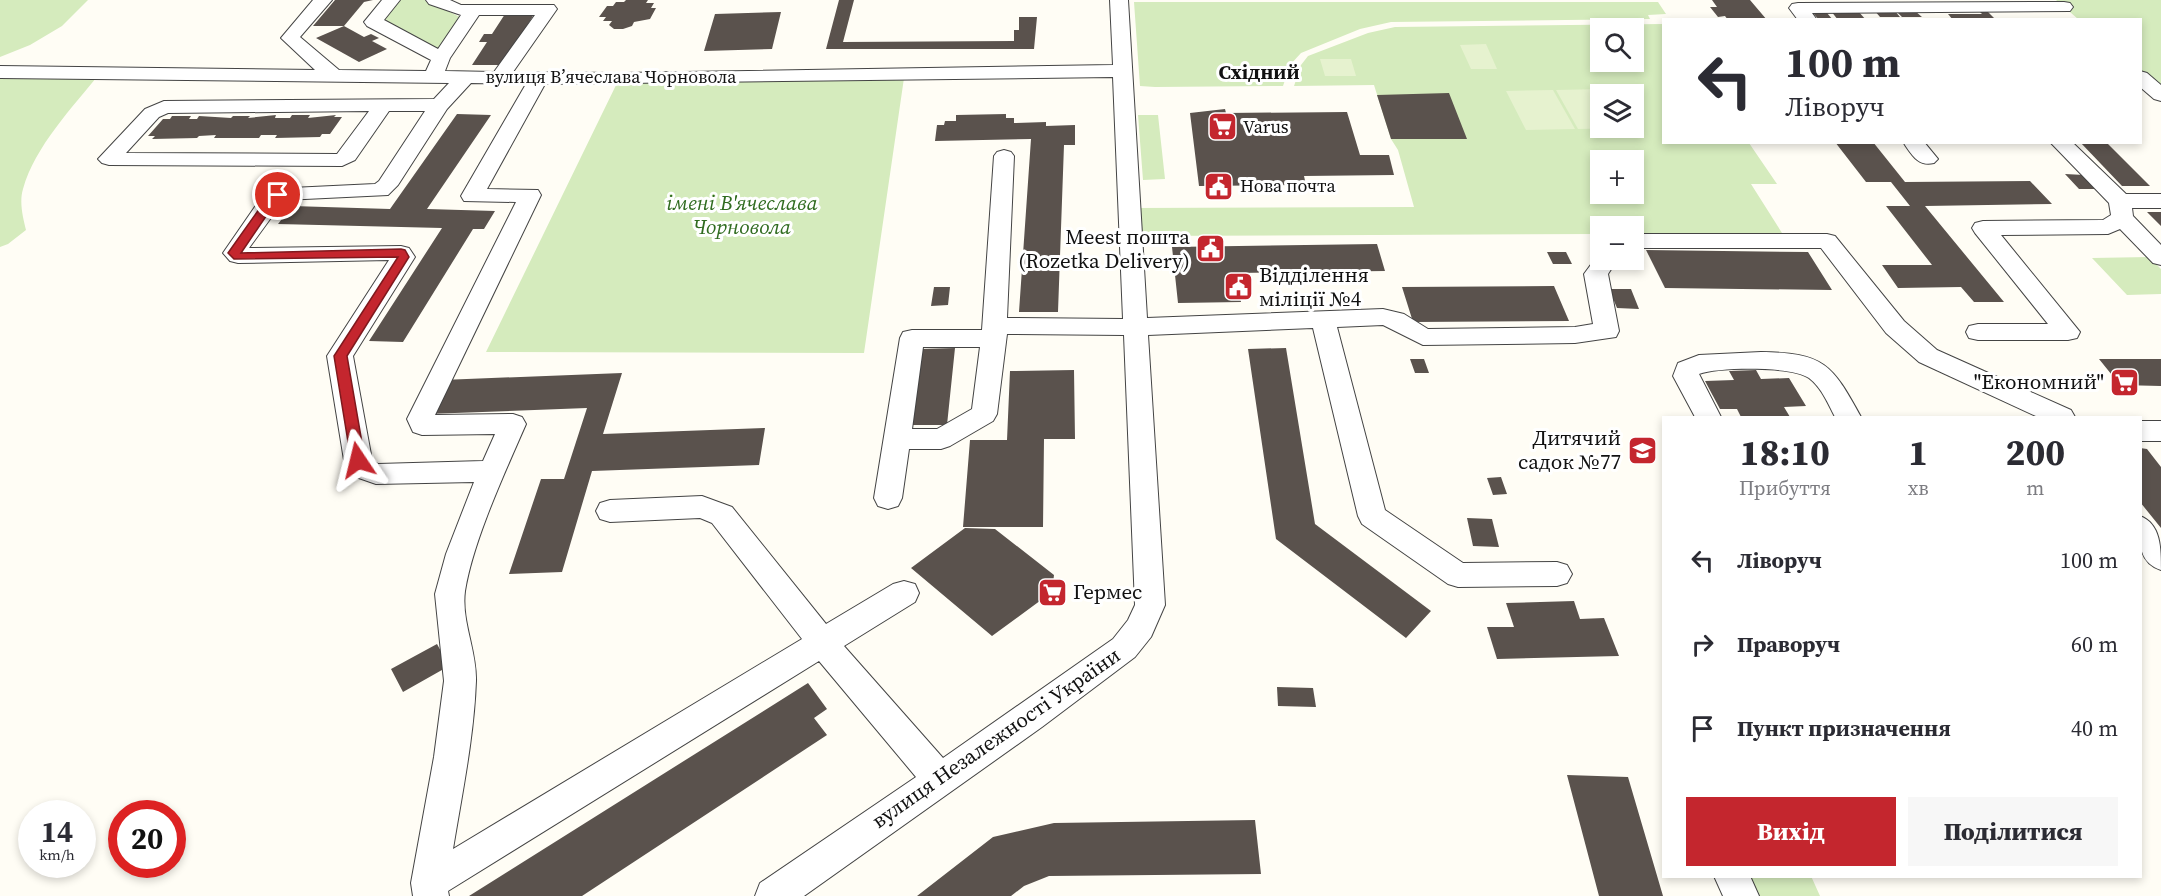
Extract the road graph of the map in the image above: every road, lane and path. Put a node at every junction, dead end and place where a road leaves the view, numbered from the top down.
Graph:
1 (323, 0) edge
2 (391, 0) edge
3 (435, 0) edge
4 (1119, 0) edge
5 (1912, 3) edge
6 (2060, 3) edge
7 (1799, 9) edge
8 (474, 10) junction
9 (2076, 18) edge
10 (441, 58) junction
11 (1122, 71) junction
12 (0, 72) edge
13 (333, 75) junction
14 (433, 77) junction
15 (466, 77) junction
16 (500, 77) junction
17 (539, 78) junction
18 (439, 105) junction
19 (382, 107) junction
20 (1915, 144) edge
21 (2062, 144) edge
22 (1004, 156) dead end
23 (1927, 159) dead end
24 (2161, 201) edge
25 (2121, 209) junction
26 (1644, 241) edge
27 (2161, 258) edge
28 (1599, 270) edge
29 (1323, 319) junction
30 (1136, 327) junction
31 (995, 332) junction
32 (1978, 332) dead end
33 (1707, 416) edge
34 (1847, 416) edge
35 (2060, 416) edge
36 (2142, 431) edge
37 (2161, 431) edge
38 (897, 439) junction
39 (492, 471) junction
40 (888, 498) dead end
41 (610, 512) dead end
42 (2142, 530) edge
43 (2161, 558) edge
44 (1557, 574) dead end
45 (904, 592) dead end
46 (822, 642) junction
47 (939, 779) junction
48 (1733, 878) edge
49 (430, 890) edge
50 (773, 896) edge
51 (1741, 896) edge

1 - 13 street
2 - 10 street
3 - 8 street
4 - 11 street, вулиця Незалежності України
5 - 6 street
5 - 7 street
6 - 9 street
8 - 10 street
8 - 16 street
10 - 14 street
11 - 17 street, вулиця Вʼячеслава Чорновола
11 - 30 street, вулиця Незалежності України
12 - 13 street, вулиця Вʼячеслава Чорновола
13 - 14 street, вулиця Вʼячеслава Чорновола
14 - 15 street, вулиця Вʼячеслава Чорновола
15 - 16 street, вулиця Вʼячеслава Чорновола
15 - 18 street
16 - 17 street, вулиця Вʼячеслава Чорновола
17 - 39 street
18 - 19 street
18 - 39 street
19 - 19 street
20 - 23 street
21 - 25 street
22 - 31 street
24 - 25 street
25 - 27 street
25 - 32 street
26 - 35 street
28 - 29 street
29 - 30 street
29 - 44 street
30 - 31 street
30 - 47 street, вулиця Незалежності України
31 - 38 street
31 - 38 street
33 - 34 street
36 - 37 street
38 - 40 street
39 - 49 street
41 - 46 street
42 - 43 street
45 - 46 street
46 - 47 street
46 - 49 street
47 - 50 street, вулиця Незалежності України
48 - 51 street

